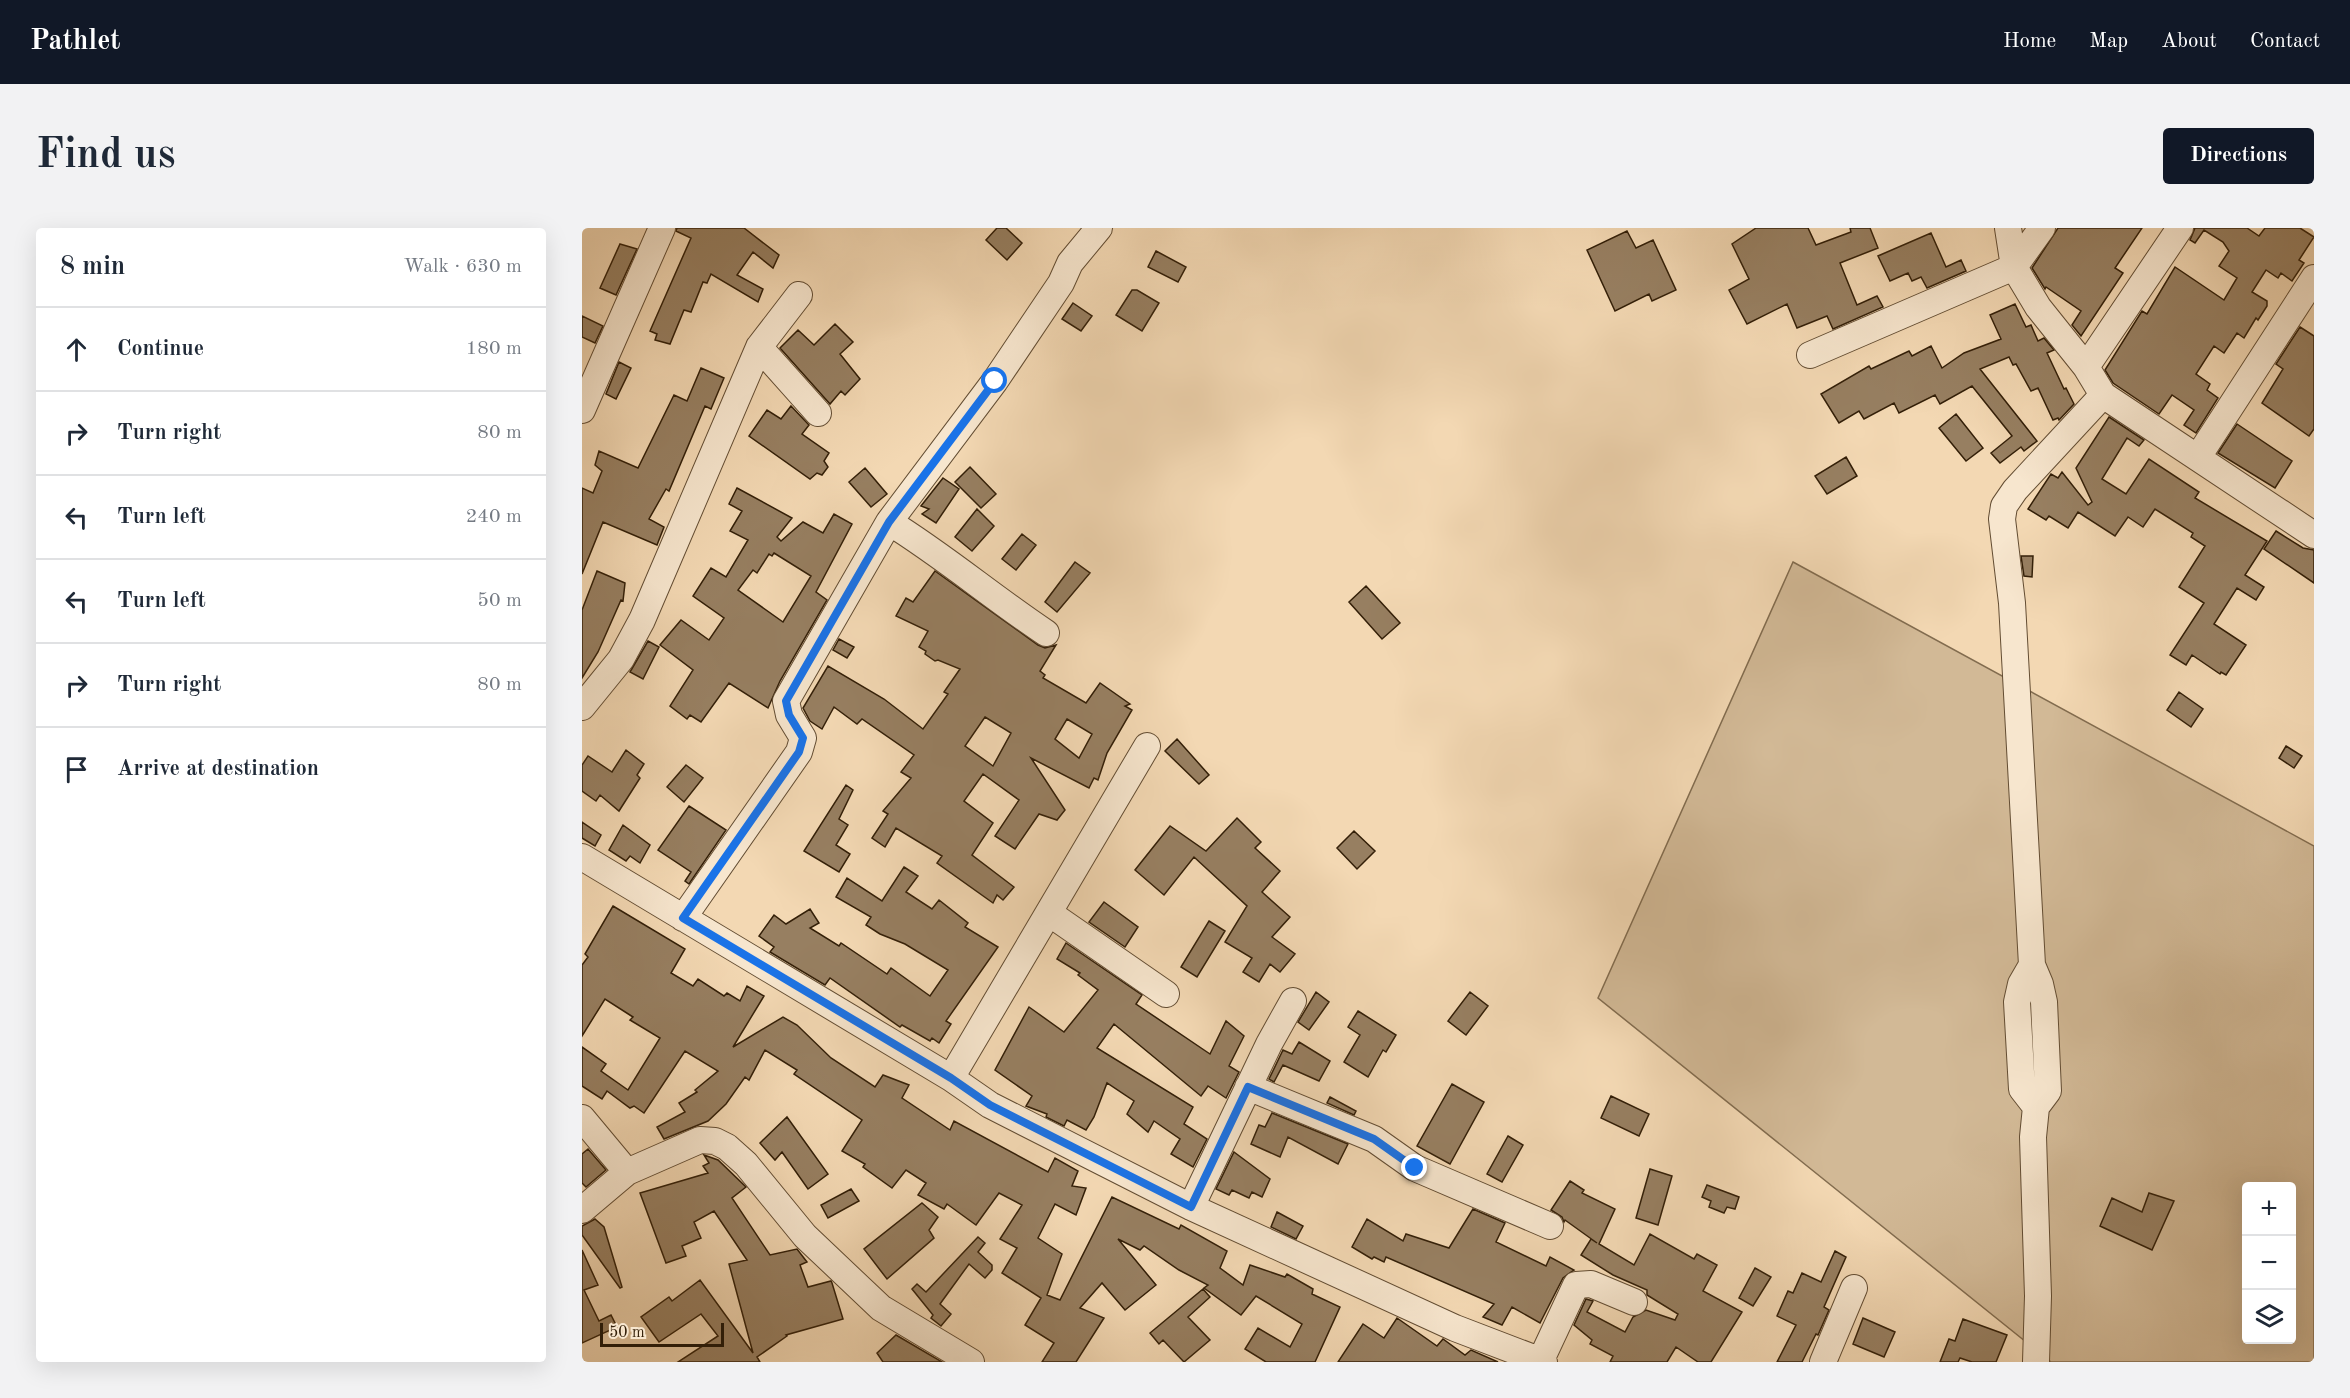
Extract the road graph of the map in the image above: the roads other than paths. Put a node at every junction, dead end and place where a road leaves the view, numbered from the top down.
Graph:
1 (662, 228) edge
2 (1099, 228) edge
3 (2008, 228) edge
4 (2042, 228) edge
5 (2180, 228) edge
6 (2014, 267) junction
7 (2314, 278) edge
8 (799, 295) dead end
9 (759, 347) junction
10 (1810, 355) dead end
11 (2086, 367) junction
12 (2103, 395) junction
13 (582, 410) edge
14 (818, 413) dead end
15 (2198, 457) junction
16 (889, 522) junction
17 (2314, 535) edge
18 (1046, 633) dead end
19 (591, 677) edge
20 (582, 707) edge
21 (1147, 746) dead end
22 (582, 856) edge
23 (1049, 913) junction
24 (683, 918) junction
25 (1166, 994) dead end
26 (1293, 1000) dead end
27 (951, 1078) junction
28 (1248, 1087) junction
29 (582, 1118) edge
30 (627, 1172) junction
31 (1191, 1207) junction
32 (582, 1210) edge
33 (1550, 1226) dead end
34 (1854, 1288) dead end
35 (1634, 1302) dead end
36 (1536, 1360) edge
37 (971, 1362) edge
38 (1822, 1362) edge
39 (2036, 1362) edge

1 - 13 street
2 - 16 street
3 - 6 street
4 - 6 street
5 - 11 street
6 - 10 street
6 - 11 street
7 - 15 street
8 - 9 street
9 - 14 street
9 - 19 street
11 - 12 street
12 - 15 street
12 - 39 street
15 - 17 street
16 - 18 street
16 - 24 street
19 - 20 street
21 - 23 street
22 - 24 street
23 - 25 street
23 - 27 street
24 - 27 street
26 - 28 street
27 - 31 street
28 - 31 street
28 - 33 street
29 - 30 street
30 - 32 street
30 - 37 street
31 - 36 street
34 - 38 street
35 - 36 street

